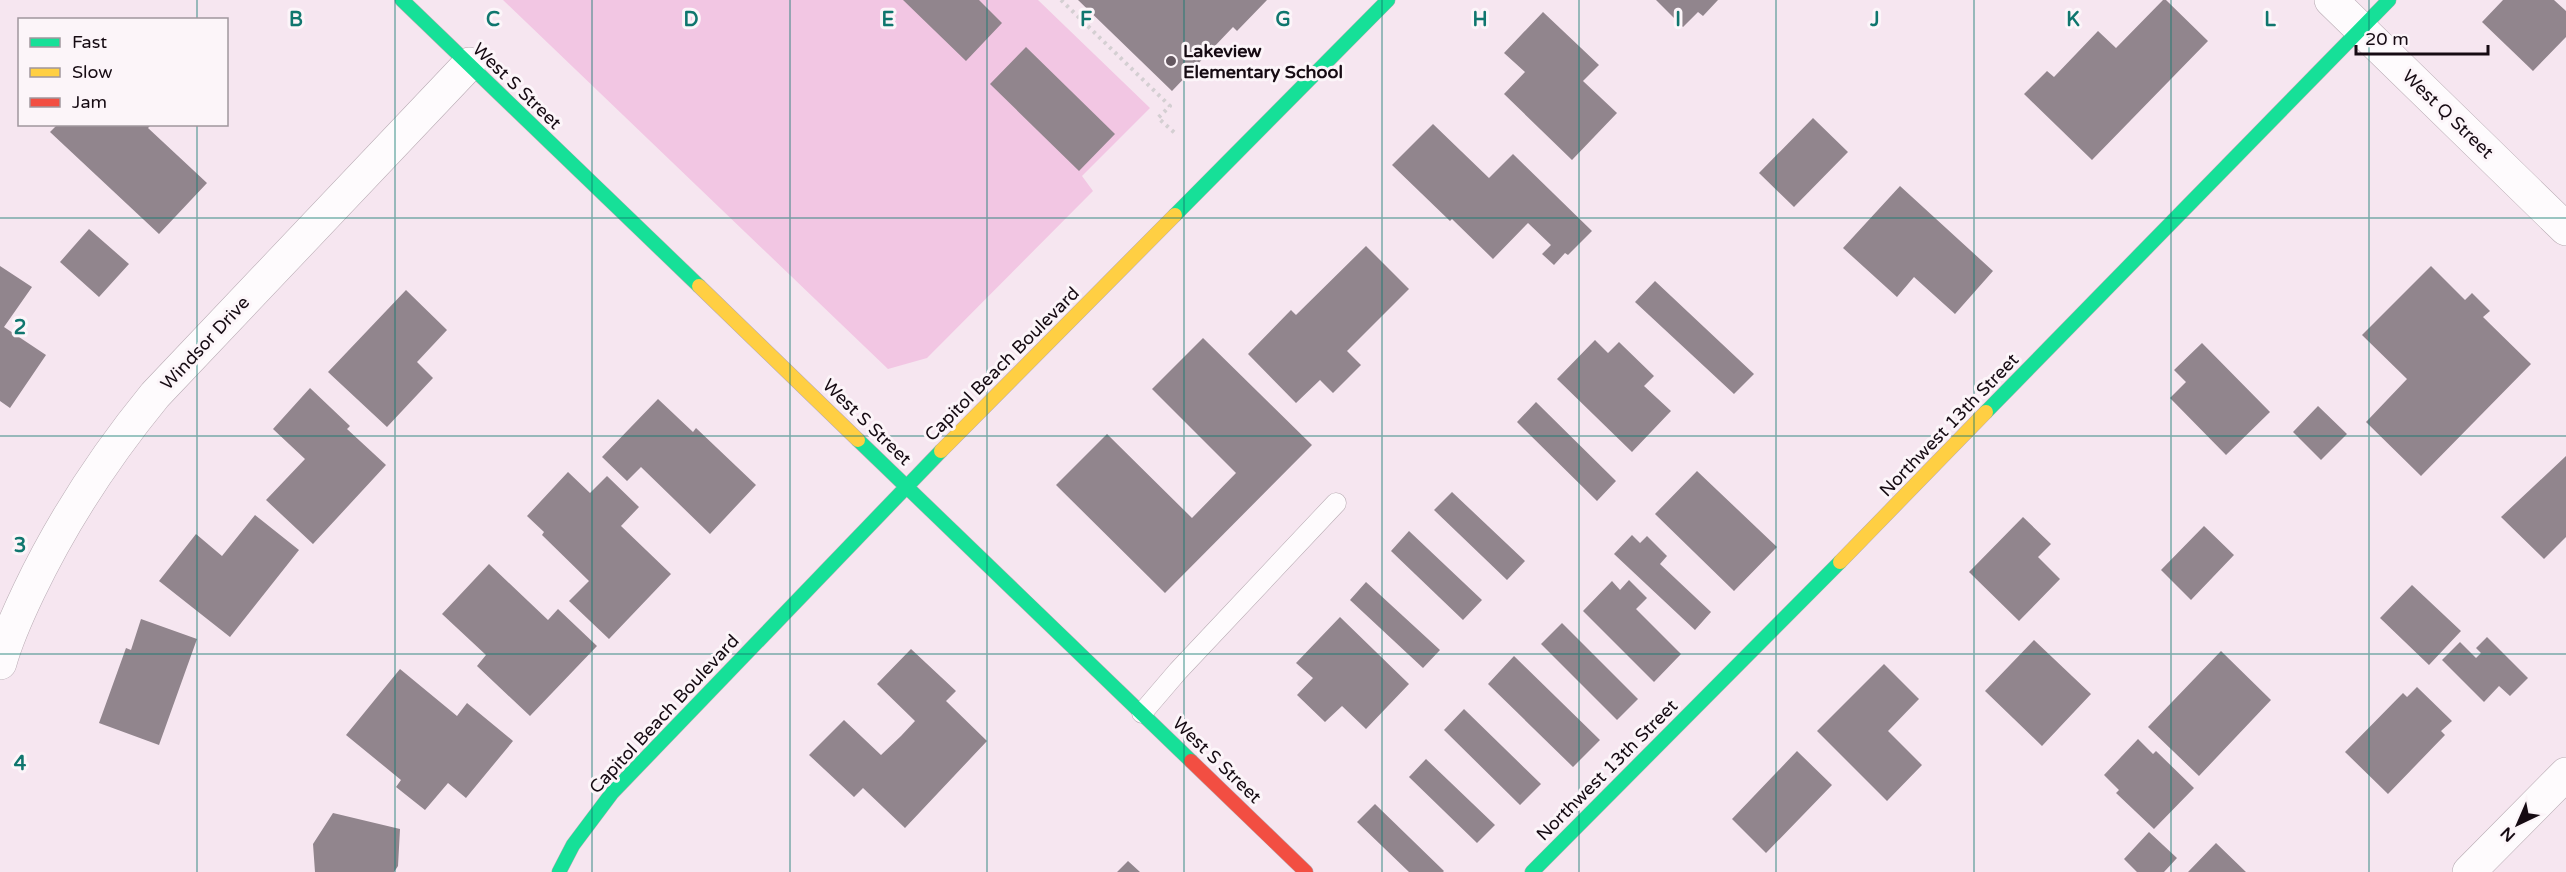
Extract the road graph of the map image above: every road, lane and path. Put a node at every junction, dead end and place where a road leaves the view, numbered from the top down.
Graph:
1 (402, 0) edge
2 (1061, 0) edge
3 (1388, 0) edge
4 (2331, 0) edge
5 (2389, 0) edge
6 (2361, 29) junction
7 (469, 64) junction
8 (1177, 135) dead end
9 (2566, 228) edge
10 (908, 486) junction
11 (1336, 503) dead end
12 (0, 663) edge
13 (1142, 713) junction
14 (2566, 774) edge
15 (559, 872) edge
16 (1306, 872) edge
17 (1532, 872) edge
18 (2469, 872) edge

1 - 7 street, West S Street
2 - 8 path
3 - 10 street, Capitol Beach Boulevard
4 - 6 street, West Q Street
5 - 6 street, Northwest 13th Street
6 - 9 street, West Q Street
6 - 17 street, Northwest 13th Street
7 - 10 street, West S Street
7 - 12 street, Windsor Drive
10 - 13 street, West S Street
10 - 15 street, Capitol Beach Boulevard
11 - 13 lane
13 - 16 street, West S Street
14 - 18 street

